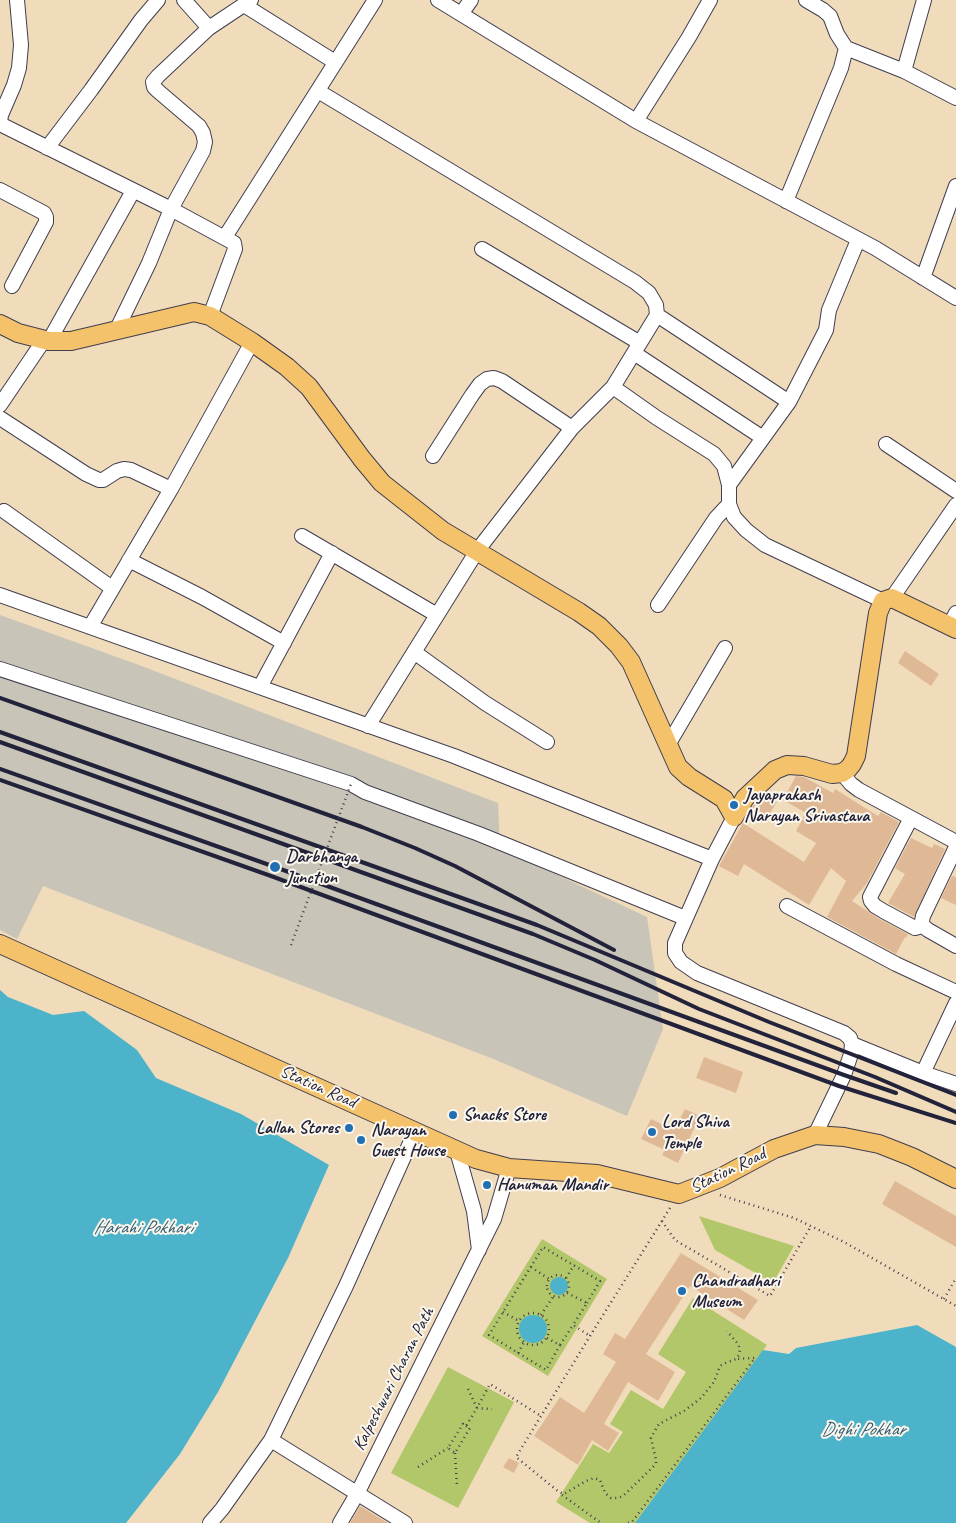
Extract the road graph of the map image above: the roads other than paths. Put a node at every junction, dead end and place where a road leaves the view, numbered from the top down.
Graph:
1 (17, 0) edge
2 (158, 0) edge
3 (184, 0) edge
4 (374, 0) edge
5 (438, 0) edge
6 (470, 0) edge
7 (710, 0) edge
8 (806, 0) edge
9 (924, 0) edge
10 (248, 3) edge
11 (461, 14) junction
12 (209, 28) junction
13 (846, 48) junction
14 (335, 62) junction
15 (904, 70) junction
16 (318, 91) junction
17 (956, 98) edge
18 (636, 121) junction
19 (0, 124) edge
20 (46, 148) junction
21 (956, 186) edge
22 (0, 190) edge
23 (133, 191) junction
24 (786, 201) junction
25 (172, 209) junction
26 (225, 237) junction
27 (858, 240) junction
28 (482, 249) dead end
29 (922, 278) junction
30 (12, 286) dead end
31 (956, 298) edge
32 (657, 315) junction
33 (210, 316) junction
34 (0, 324) edge
35 (117, 329) junction
36 (46, 340) junction
37 (252, 342) junction
38 (637, 348) junction
39 (613, 387) junction
40 (789, 402) junction
41 (0, 405) edge
42 (0, 418) edge
43 (572, 428) junction
44 (763, 438) junction
45 (886, 444) dead end
46 (433, 456) dead end
47 (729, 485) junction
48 (171, 489) junction
49 (956, 491) edge
50 (729, 504) junction
51 (956, 505) edge
52 (4, 510) dead end
53 (302, 536) dead end
54 (477, 551) junction
55 (332, 553) junction
56 (129, 560) junction
57 (112, 588) junction
58 (0, 595) edge
59 (888, 600) junction
60 (658, 605) dead end
61 (437, 615) junction
62 (954, 623) edge
63 (90, 627) junction
64 (284, 643) junction
65 (724, 648) dead end
66 (414, 652) junction
67 (0, 669) edge
68 (260, 687) junction
69 (368, 726) junction
70 (547, 742) dead end
71 (668, 745) junction
72 (842, 773) junction
73 (724, 798) junction
74 (745, 798) junction
75 (734, 817) junction
76 (911, 818) junction
77 (956, 842) edge
78 (956, 848) edge
79 (712, 859) junction
80 (787, 906) dead end
81 (685, 918) junction
82 (923, 926) junction
83 (0, 944) edge
84 (956, 946) edge
85 (956, 992) edge
86 (956, 1003) edge
87 (852, 1044) junction
88 (923, 1073) junction
89 (956, 1084) edge
90 (415, 1132) junction
91 (816, 1135) junction
92 (457, 1151) junction
93 (509, 1168) junction
94 (956, 1179) edge
95 (479, 1251) junction
96 (271, 1440) junction
97 (357, 1494) junction
98 (210, 1523) edge
99 (340, 1523) edge
100 (405, 1523) edge

1 - 19 street
2 - 20 street
3 - 12 street
4 - 14 street
5 - 11 street
6 - 11 street
7 - 18 street
8 - 13 street
9 - 15 street
10 - 12 street
10 - 14 street
11 - 18 street
12 - 25 street
13 - 15 street
13 - 24 street
14 - 16 street
15 - 17 street
16 - 26 street
16 - 32 street
18 - 24 street
19 - 20 street
20 - 23 street
21 - 29 street
22 - 30 street
23 - 25 street
23 - 36 street
24 - 27 street
25 - 26 street
25 - 35 street
26 - 33 street
27 - 29 street
27 - 40 street
28 - 38 street
29 - 31 street
32 - 38 street
32 - 40 street
33 - 35 main road
33 - 37 main road
34 - 36 main road
35 - 36 main road
36 - 41 street
37 - 48 street
37 - 54 main road
38 - 39 street
38 - 44 street
39 - 43 street
39 - 47 street
40 - 44 street
42 - 48 street
43 - 46 street
43 - 54 street
44 - 47 street
45 - 49 street
47 - 50 street
48 - 56 street
50 - 59 street
50 - 60 street
51 - 59 street
52 - 57 street
53 - 55 street
54 - 61 street
54 - 71 main road
55 - 61 street
55 - 64 street
56 - 57 street
56 - 64 street
57 - 63 street
58 - 63 street
59 - 62 main road
59 - 72 main road
61 - 66 street
63 - 68 street
64 - 68 street
65 - 71 street
66 - 69 street
66 - 70 street
67 - 81 street
68 - 69 street
69 - 79 street
71 - 73 main road
72 - 74 main road
72 - 76 street
73 - 74 main road
73 - 75 main road
74 - 75 main road
75 - 79 street
76 - 77 street
76 - 82 street
78 - 82 street
79 - 81 street
80 - 85 street
81 - 87 street
82 - 84 street
83 - 90 main road, Station Road
86 - 88 street
87 - 88 street
87 - 91 street
88 - 89 street
90 - 92 main road, Station Road
90 - 96 street
91 - 93 main road, Station Road
91 - 94 main road, Station Road
92 - 93 main road, Station Road
92 - 95 street
93 - 95 street, Kalpeshwari Charan Path
95 - 97 street, Kalpeshwari Charan Path
96 - 97 street
96 - 98 street
97 - 99 street, Kalpeshwari Charan Path
97 - 100 street

